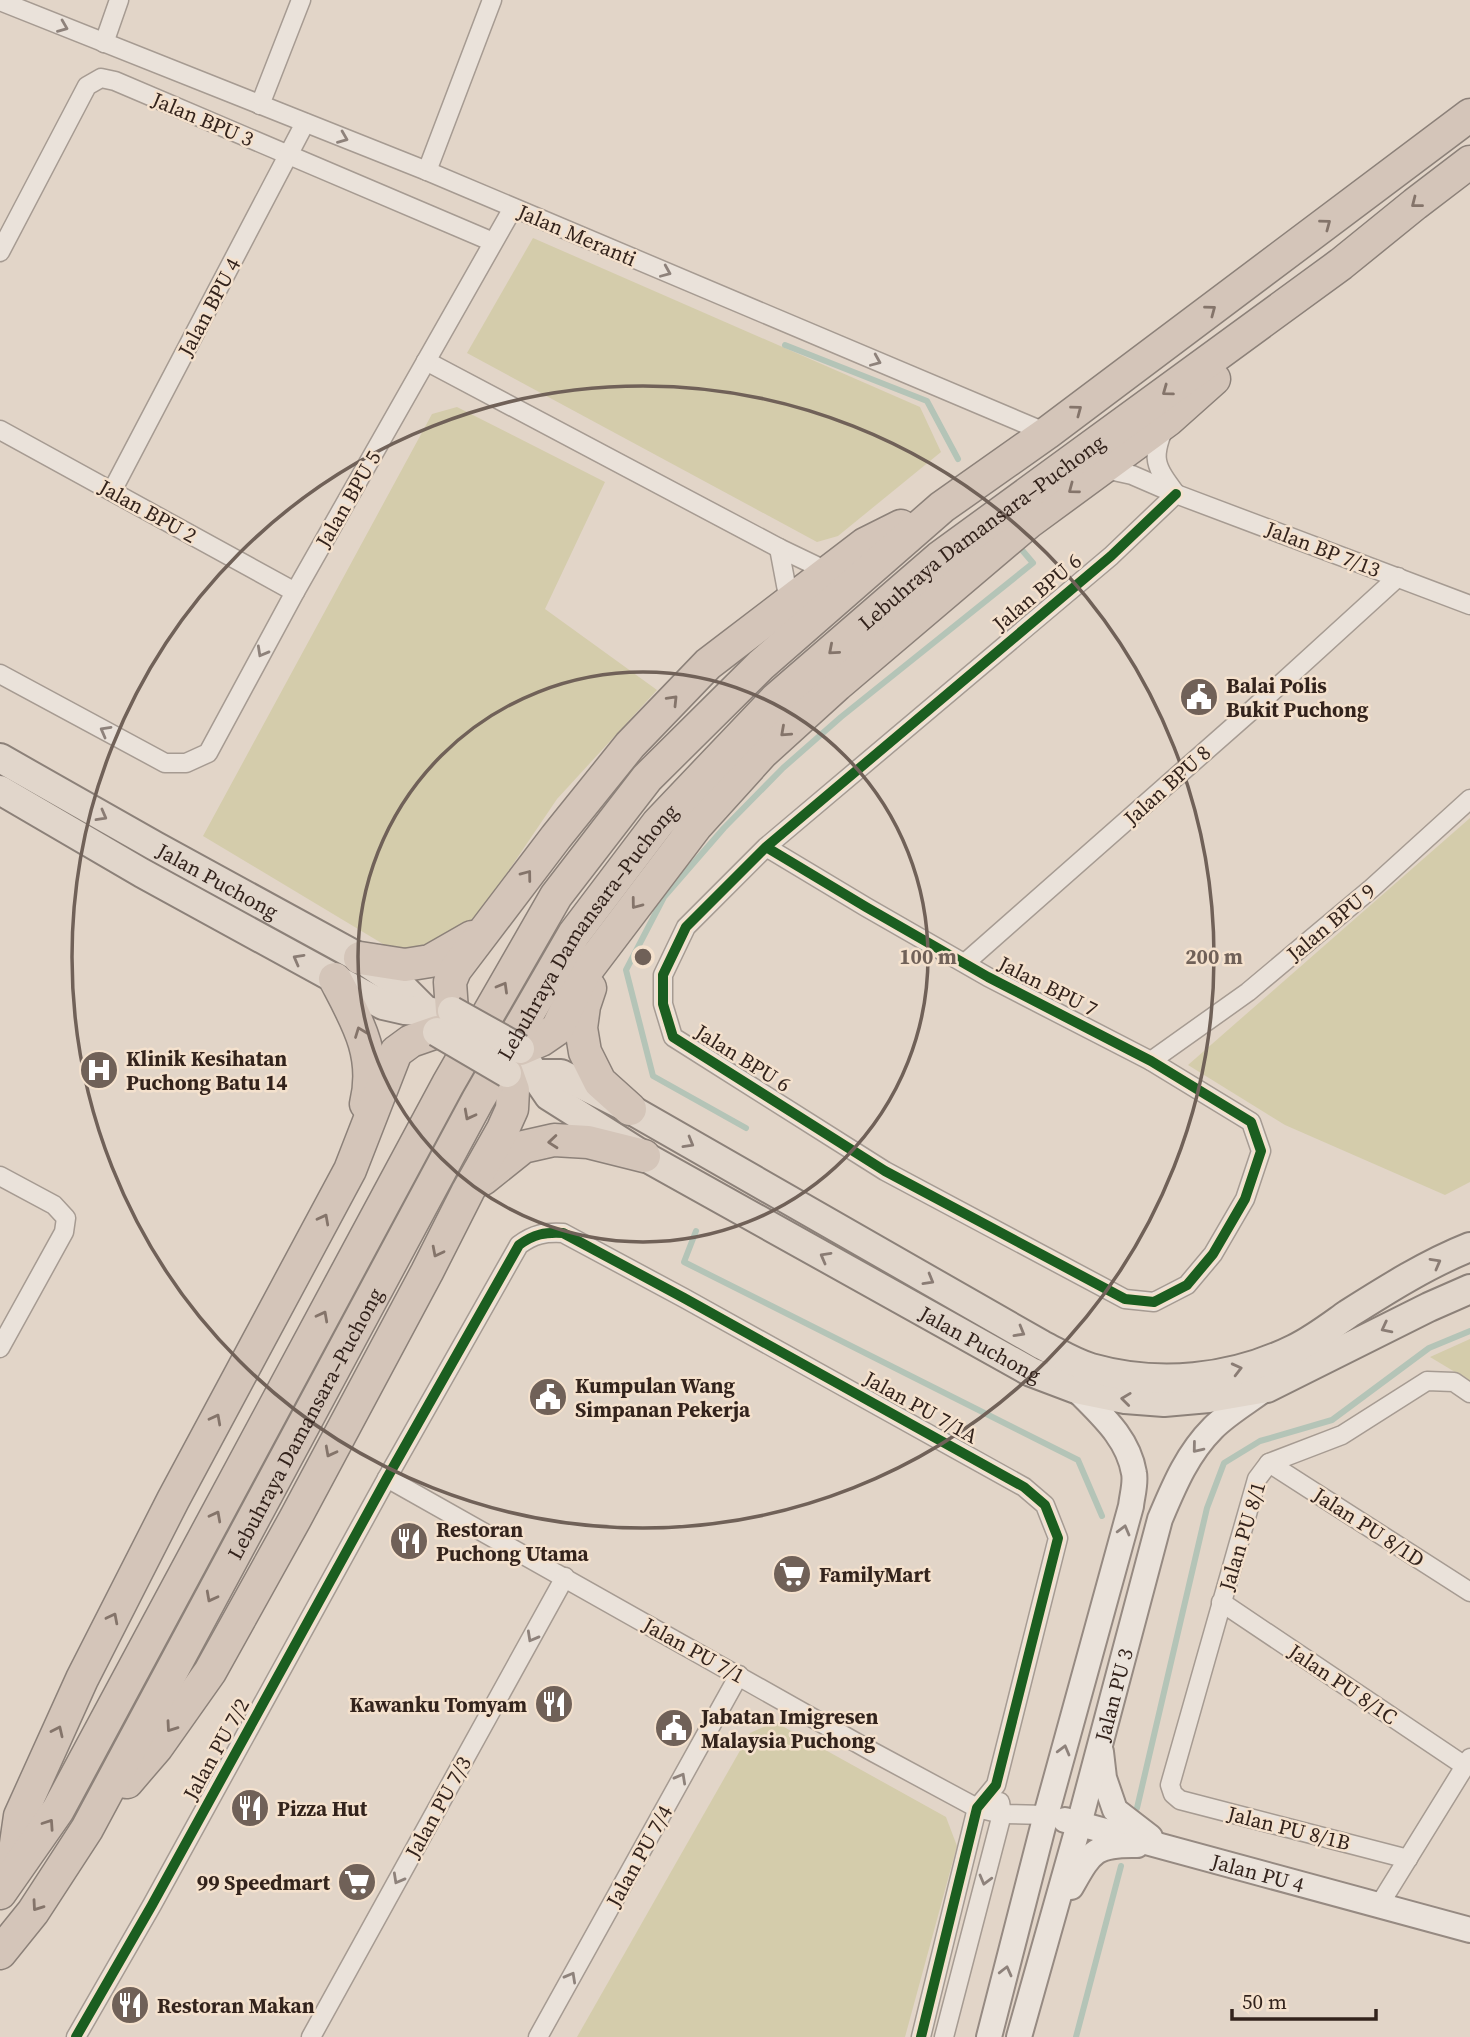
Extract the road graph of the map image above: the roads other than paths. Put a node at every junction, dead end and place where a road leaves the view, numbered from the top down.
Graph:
1 (119, 0) edge
2 (301, 0) edge
3 (492, 0) edge
4 (0, 1) edge
5 (104, 43) junction
6 (260, 105) junction
7 (1470, 115) edge
8 (305, 123) junction
9 (288, 156) junction
10 (1470, 162) edge
11 (427, 172) junction
12 (513, 208) junction
13 (493, 242) junction
14 (0, 252) edge
15 (1341, 264) junction
16 (426, 361) junction
17 (1168, 420) junction
18 (0, 430) edge
19 (1047, 433) junction
20 (1100, 468) junction
21 (112, 491) junction
22 (1176, 494) junction
23 (942, 506) junction
24 (779, 548) junction
25 (829, 572) junction
26 (1398, 578) junction
27 (295, 592) junction
28 (1470, 605) edge
29 (782, 606) junction
30 (0, 674) edge
31 (0, 758) edge
32 (0, 790) edge
33 (1470, 799) edge
34 (766, 847) junction
35 (486, 929) junction
36 (608, 941) junction
37 (360, 958) junction
38 (965, 964) junction
39 (335, 979) junction
40 (439, 1018) junction
41 (1151, 1061) junction
42 (520, 1065) junction
43 (630, 1110) junction
44 (1261, 1150) joint
45 (644, 1156) junction
46 (350, 1170) junction
47 (0, 1176) edge
48 (468, 1191) junction
49 (1470, 1248) edge
50 (1470, 1289) edge
51 (1, 1342) edge
52 (1267, 1388) junction
53 (1076, 1390) junction
54 (1470, 1393) edge
55 (1269, 1463) junction
56 (387, 1478) junction
57 (565, 1577) junction
58 (1470, 1592) edge
59 (1222, 1602) junction
60 (739, 1675) junction
61 (1100, 1744) junction
62 (1467, 1762) edge
63 (996, 1785) junction
64 (1173, 1794) joint
65 (977, 1808) junction
66 (1002, 1814) junction
67 (1046, 1815) junction
68 (1079, 1824) junction
69 (87, 1829) junction
70 (1162, 1845) junction
71 (1408, 1858) junction
72 (5, 1887) edge
73 (1378, 1906) junction
74 (1056, 1908) junction
75 (1470, 1930) edge
76 (0, 1953) edge
77 (76, 2037) edge
78 (311, 2037) edge
79 (538, 2037) edge
80 (921, 2037) edge
81 (944, 2037) edge
82 (989, 2037) edge
83 (1019, 2037) edge

1 - 5 street
2 - 6 street
3 - 11 street
4 -> 5 street, Jalan Meranti
5 - 6 street, Jalan Meranti
6 - 8 street, Jalan Meranti
19 -> 7 highway, Lebuhraya Damansara–Puchong
8 - 9 street, Jalan BPU 4
8 -> 11 street, Jalan Meranti
9 - 13 street, Jalan BPU 3
9 - 14 street, Jalan BPU 3
9 - 21 street, Jalan BPU 4
10 -> 15 highway, Lebuhraya Damansara–Puchong
11 - 12 street, Jalan Meranti
12 - 13 street, Jalan BPU 5
12 -> 19 street, Jalan Meranti
13 - 16 street, Jalan BPU 5
15 - 17 highway
15 -> 69 highway, Lebuhraya Damansara–Puchong
16 - 24 street
16 - 27 street, Jalan BPU 5
17 - 20 highway
17 - 22 street
18 - 21 street, Jalan BPU 2
19 - 23 highway, Lebuhraya Damansara–Puchong
20 - 22 street, Jalan BP 7/13
20 -> 36 highway
21 - 27 street, Jalan BPU 2
22 - 26 street, Jalan BP 7/13
22 - 34 street, Jalan BPU 6
23 - 25 highway
72 -> 23 highway, Lebuhraya Damansara–Puchong
24 - 25 street
24 - 29 street
25 - 29 highway
26 - 28 street, Jalan BP 7/13
26 - 38 street, Jalan BPU 8
27 -> 30 street, Jalan BPU 5
35 -> 29 highway
31 -> 37 main road, Jalan Puchong
39 -> 32 main road, Jalan Puchong
33 - 41 street, Jalan BPU 9
34 - 38 street, Jalan BPU 7
34 - 44 street, Jalan BPU 6
35 - 37 highway
35 - 40 highway
36 - 42 highway
36 - 43 highway
37 - 40 main road, Jalan Puchong
38 - 41 street, Jalan BPU 7
39 - 40 main road, Jalan Puchong
46 -> 39 highway
40 - 42 main road, Jalan Puchong, bridge
40 - 46 highway
41 - 44 street, Jalan BPU 7
42 - 43 main road, Jalan Puchong
42 - 45 main road, Jalan Puchong
42 - 48 highway
43 -> 49 main road, Jalan Puchong
45 -> 48 highway
53 -> 45 main road, Jalan Puchong
72 -> 46 highway
47 - 51 street
48 -> 69 highway
50 -> 52 main road, Jalan Puchong
52 -> 53 main road, Jalan Puchong
52 -> 61 street, Jalan PU 3
67 -> 53 street, Jalan PU 3
54 - 55 street, Jalan PU 8/1
55 - 58 street, Jalan PU 8/1D
55 - 59 street, Jalan PU 8/1
56 - 57 street, Jalan PU 7/1
56 - 63 street, Jalan PU 7/1A
56 - 77 street, Jalan PU 7/2
57 - 60 street, Jalan PU 7/1
57 -> 78 street, Jalan PU 7/3
59 - 62 street, Jalan PU 8/1C
59 - 64 street, Jalan PU 8/1
60 - 65 street, Jalan PU 7/1
79 -> 60 street, Jalan PU 7/4
61 - 68 street, Jalan PU 3
61 - 70 street
62 - 71 street
63 - 65 street, Jalan PU 7/1A
63 - 66 street
64 - 71 street, Jalan PU 8/1B
65 - 66 street, Jalan PU 7/1
65 - 80 street, Jalan PU 7/1A
66 - 67 street, Jalan PU 7/1
66 -> 81 street
67 - 68 street, Jalan PU 4
82 -> 67 street, Jalan PU 3
68 - 70 street, Jalan PU 4
68 - 74 street, Jalan PU 3
69 -> 76 highway, Lebuhraya Damansara–Puchong
70 - 73 street, Jalan PU 4
70 - 74 street
71 - 73 street
73 - 75 street, Jalan PU 4
74 - 83 street, Jalan PU 3

